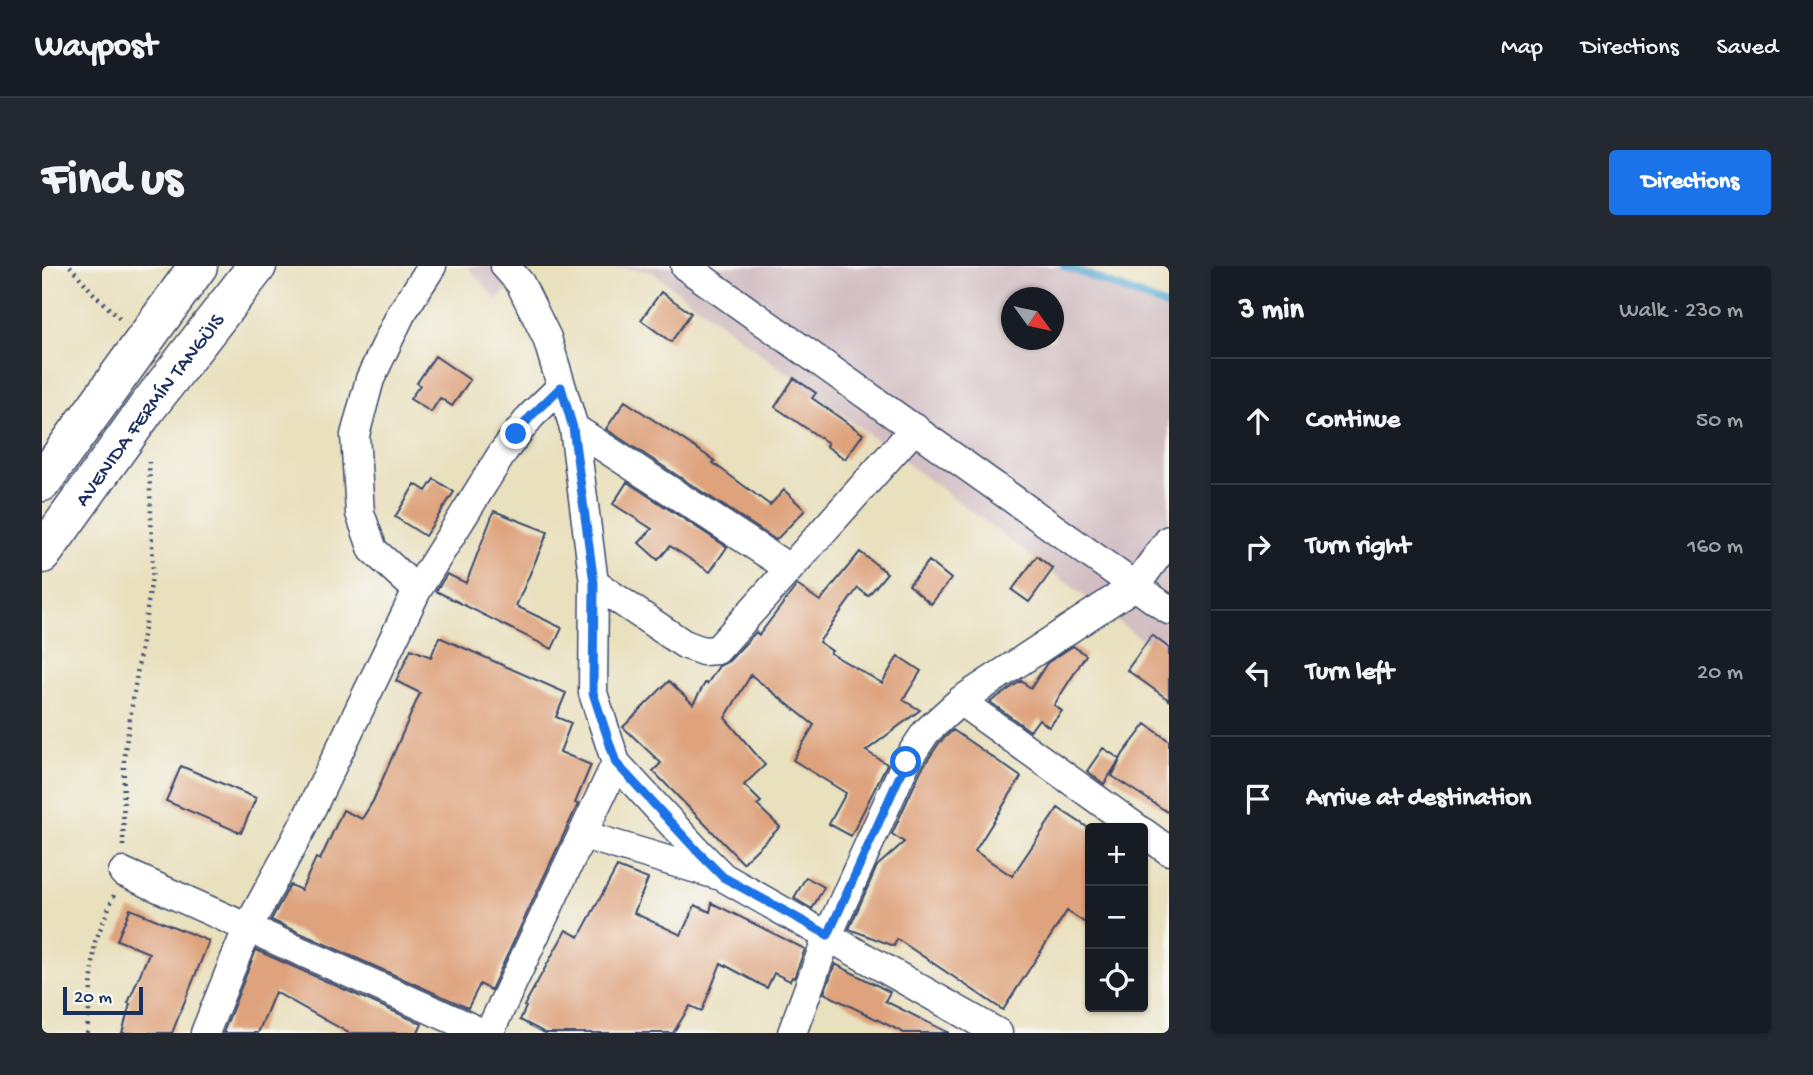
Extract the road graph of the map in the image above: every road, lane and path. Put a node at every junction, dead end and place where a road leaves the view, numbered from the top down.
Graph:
1 (70, 266) edge
2 (198, 266) edge
3 (257, 266) edge
4 (432, 266) edge
5 (505, 266) edge
6 (684, 266) edge
7 (143, 342) junction
8 (561, 387) junction
9 (146, 409) junction
10 (573, 428) junction
11 (915, 428) junction
12 (42, 482) edge
13 (1169, 540) edge
14 (42, 554) edge
15 (789, 568) junction
16 (594, 583) junction
17 (1136, 585) junction
18 (417, 590) junction
19 (1169, 610) edge
20 (960, 701) junction
21 (616, 763) junction
22 (1130, 823) edge
23 (583, 835) junction
24 (1148, 836) edge
25 (1169, 851) edge
26 (123, 872) junction
27 (723, 877) junction
28 (247, 929) junction
29 (828, 935) junction
30 (87, 1033) edge
31 (205, 1033) edge
32 (483, 1033) edge
33 (489, 1033) edge
34 (792, 1033) edge
35 (998, 1033) edge

1 - 7 path
2 - 7 main road, AVENIDA FERMÍN TANGÜIS
3 - 9 main road, AVENIDA FERMÍN TANGÜIS
4 - 18 street
5 - 8 street
6 - 11 street
7 - 12 main road, AVENIDA FERMÍN TANGÜIS
8 - 10 street
8 - 18 street
9 - 14 main road, AVENIDA FERMÍN TANGÜIS
9 - 26 path
10 - 15 street
10 - 16 street
11 - 15 street
11 - 17 street
13 - 17 street
15 - 16 street
16 - 21 street
17 - 19 street
17 - 20 street
18 - 28 street
20 - 22 street
20 - 29 street
21 - 23 street
21 - 27 street
23 - 27 street
23 - 33 street
24 - 25 street
26 - 28 street
26 - 30 path
27 - 29 street
28 - 31 street
28 - 32 street
29 - 34 street
29 - 35 street

